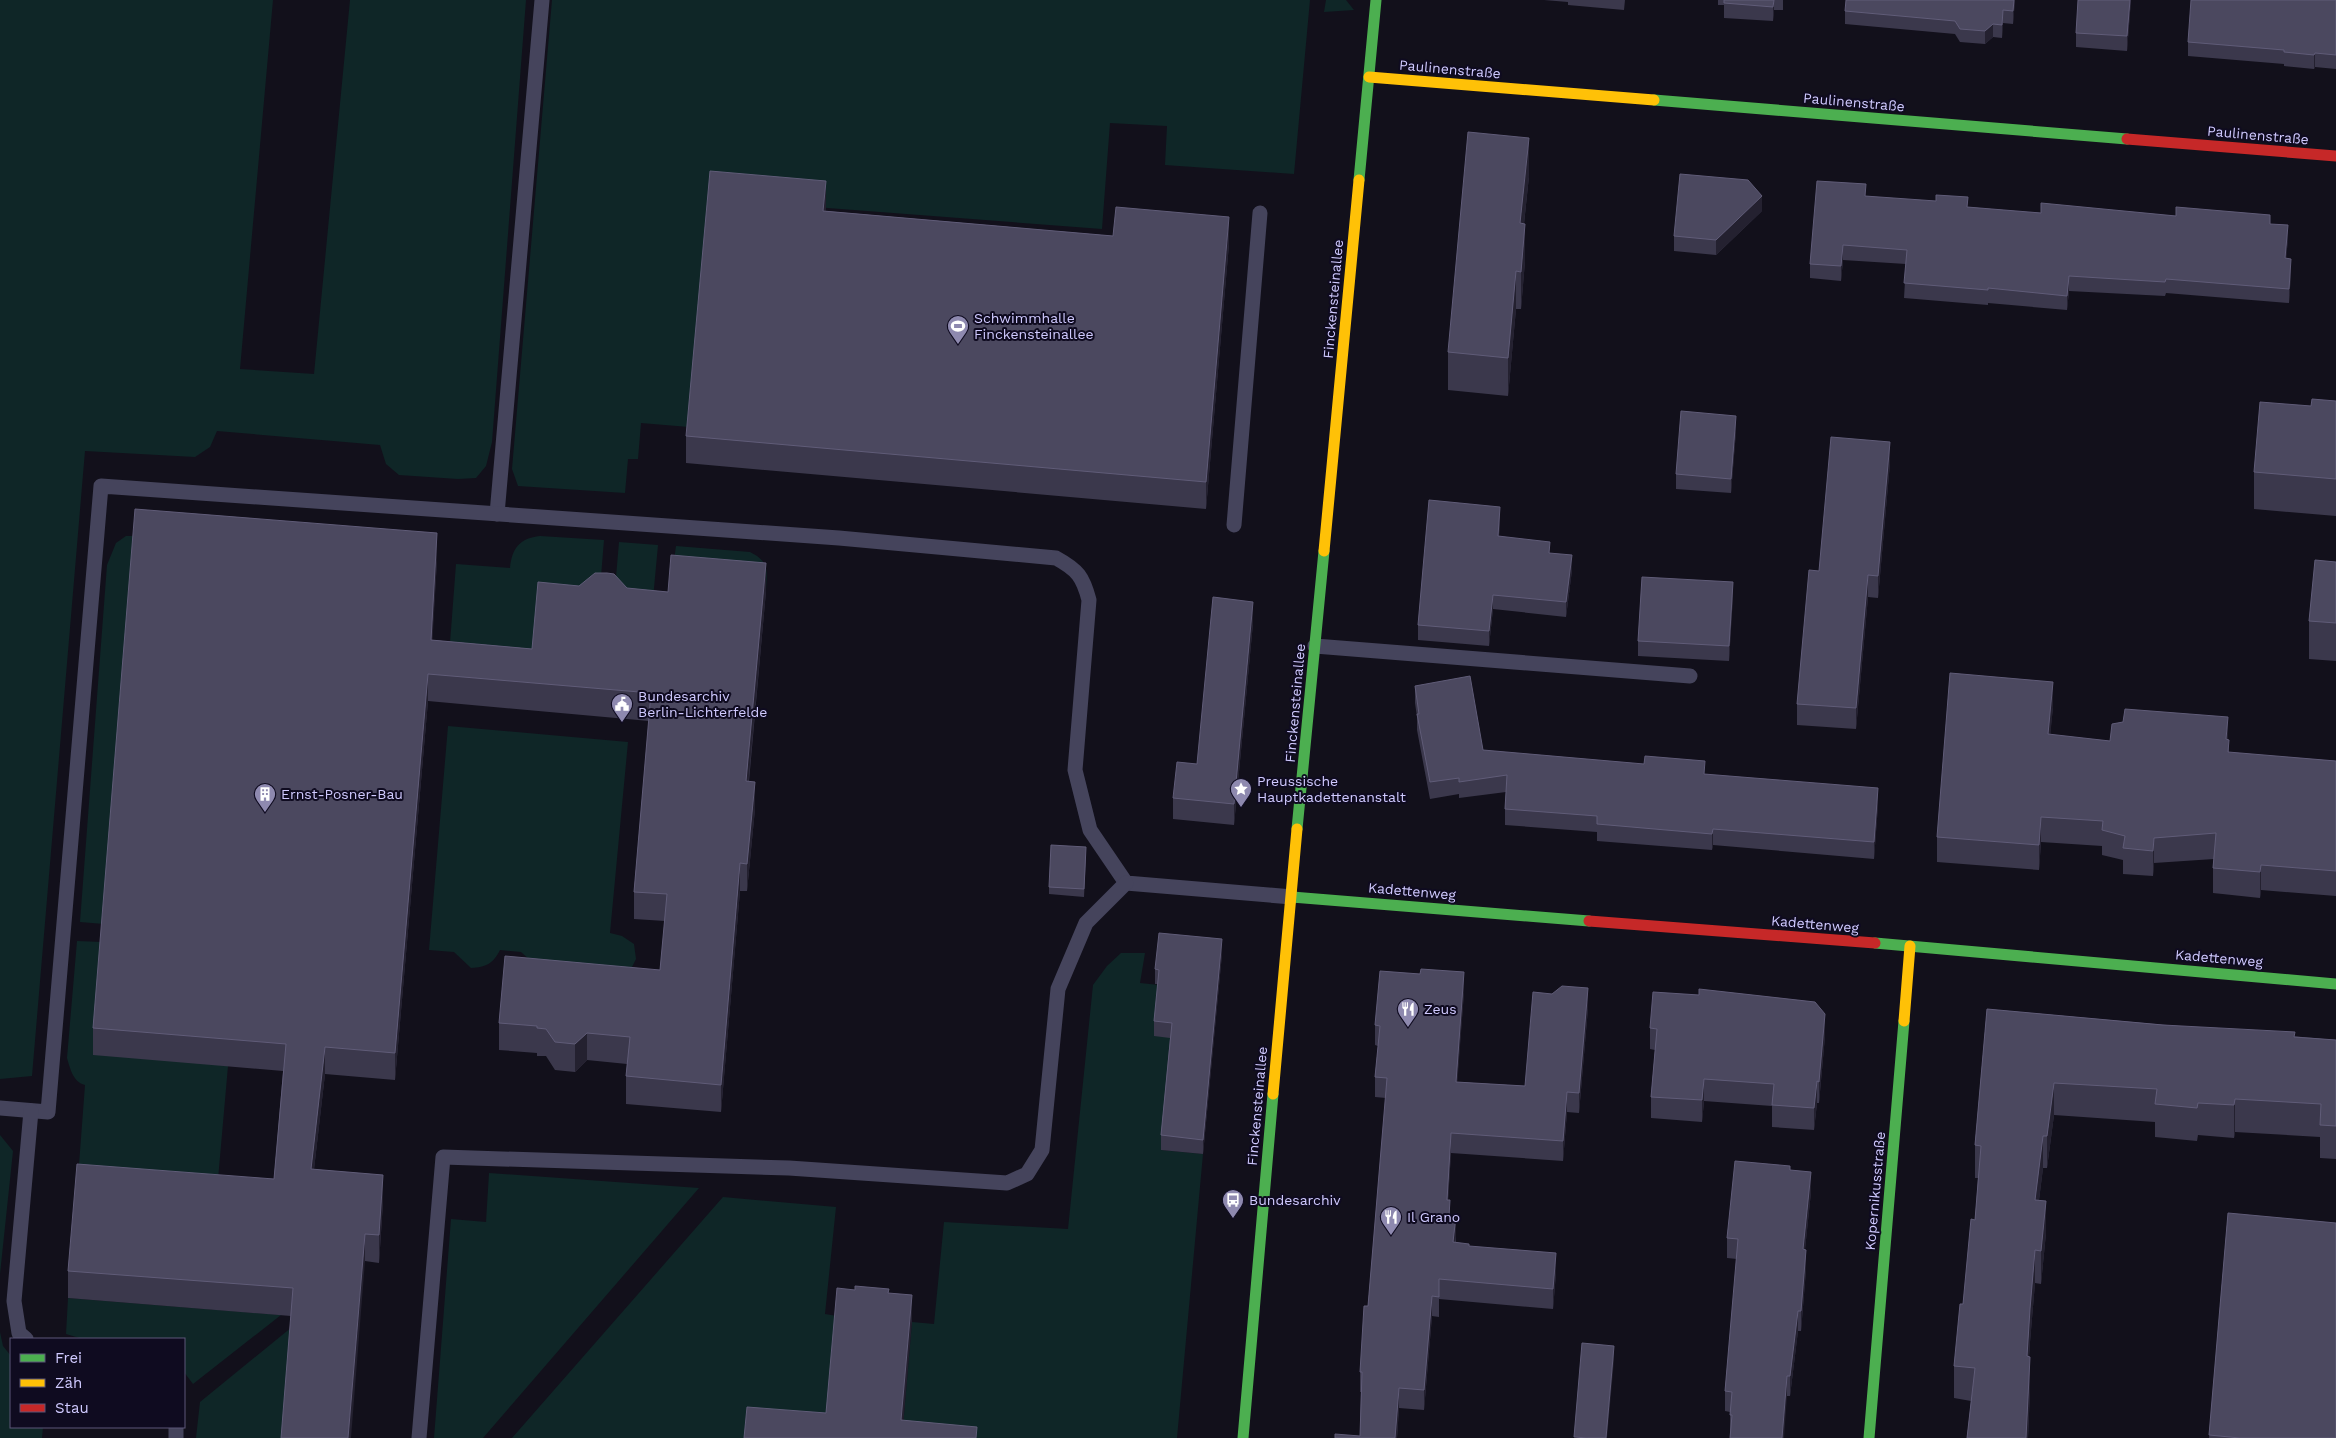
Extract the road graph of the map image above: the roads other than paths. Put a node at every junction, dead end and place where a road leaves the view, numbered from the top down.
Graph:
1 (542, 0) edge
2 (1376, 0) edge
3 (1370, 77) junction
4 (2336, 156) edge
5 (1260, 213) dead end
6 (497, 514) junction
7 (1234, 525) dead end
8 (1315, 646) junction
9 (1690, 676) dead end
10 (1126, 882) junction
11 (1292, 896) junction
12 (1910, 946) junction
13 (2336, 984) edge
14 (0, 1108) edge
15 (32, 1111) junction
16 (25, 1338) edge
17 (419, 1438) edge
18 (1243, 1438) edge
19 (1869, 1438) edge

1 - 6 lane
2 - 3 street, Finckensteinallee
3 - 4 street, Paulinenstraße
3 - 8 street, Finckensteinallee
5 - 7 lane
6 - 10 lane
6 - 15 lane
8 - 9 lane
8 - 11 street, Finckensteinallee
10 - 11 lane
10 - 17 lane
11 - 12 street, Kadettenweg
11 - 18 street, Finckensteinallee
12 - 13 street, Kadettenweg
12 - 19 street, Kopernikusstraße
14 - 15 lane
15 - 16 lane

